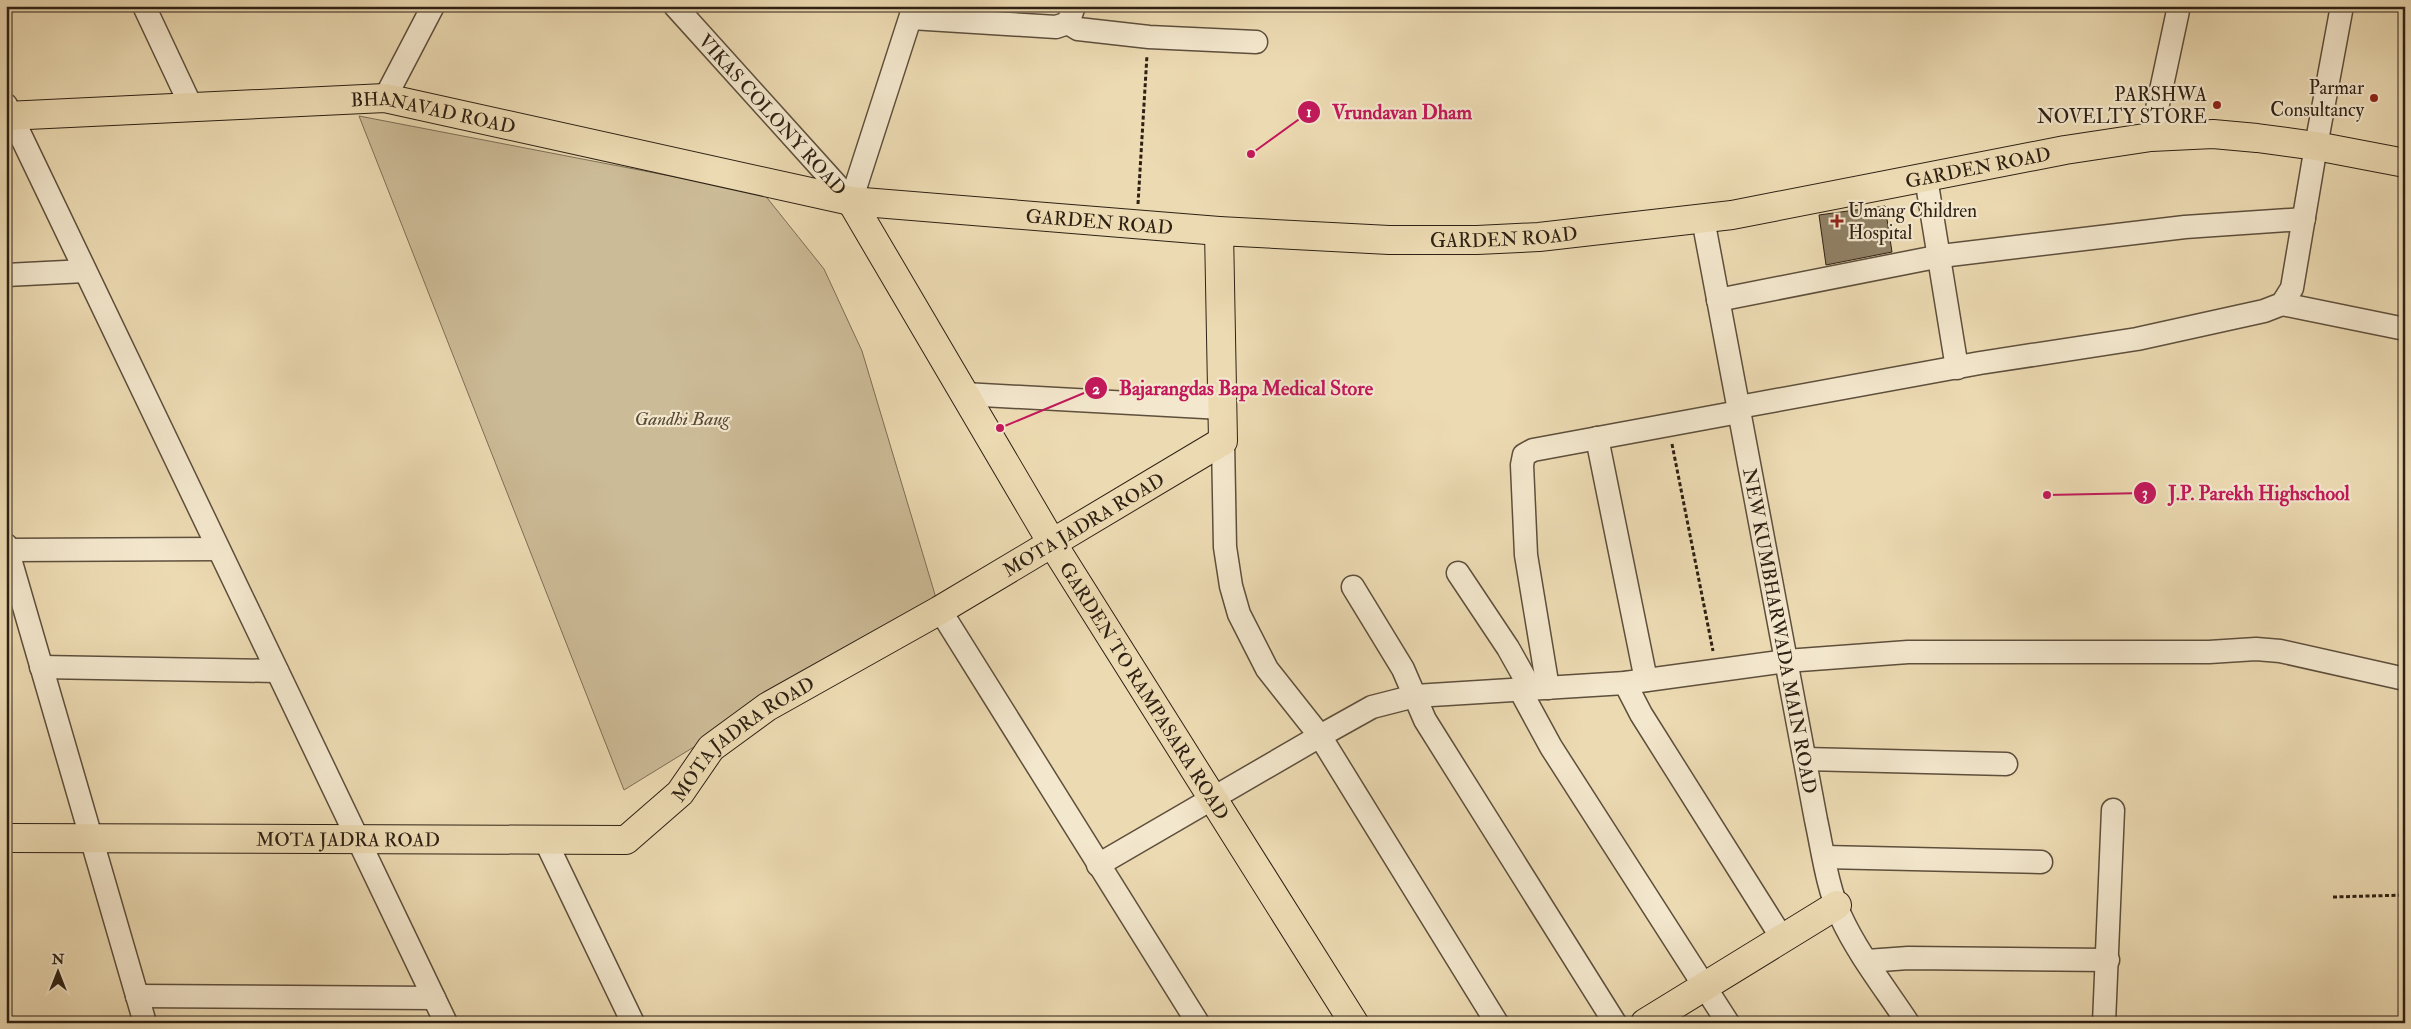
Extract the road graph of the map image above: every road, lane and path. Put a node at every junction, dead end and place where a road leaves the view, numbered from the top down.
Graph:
1 (144, 6) edge
2 (433, 6) edge
3 (675, 6) edge
4 (2179, 6) edge
5 (2342, 6) edge
6 (912, 12) edge
7 (1071, 14) edge
8 (1148, 37) junction
9 (1256, 42) dead end
10 (386, 98) junction
11 (192, 108) junction
12 (8, 112) edge
13 (2152, 137) junction
14 (2316, 146) junction
15 (2405, 163) edge
16 (1926, 178) junction
17 (851, 201) junction
18 (1703, 219) junction
19 (2304, 219) junction
20 (1137, 223) junction
21 (1219, 231) junction
22 (1940, 256) junction
23 (85, 271) junction
24 (6, 275) edge
25 (1718, 300) junction
26 (2282, 304) junction
27 (2405, 329) edge
28 (1957, 368) junction
29 (964, 394) junction
30 (1222, 408) junction
31 (1739, 410) junction
32 (1668, 424) junction
33 (1597, 438) junction
34 (1223, 441) junction
35 (1052, 543) junction
36 (7, 547) edge
37 (218, 549) junction
38 (1458, 573) dead end
39 (1353, 587) dead end
40 (940, 610) junction
41 (1786, 660) junction
42 (41, 667) junction
43 (1716, 670) junction
44 (277, 671) junction
45 (2405, 679) edge
46 (1635, 682) junction
47 (1533, 689) junction
48 (1415, 696) junction
49 (1320, 736) junction
50 (1805, 759) junction
51 (2006, 764) dead end
52 (1211, 799) junction
53 (2113, 810) dead end
54 (6, 838) edge
55 (91, 838) junction
56 (358, 839) junction
57 (545, 840) junction
58 (1824, 857) junction
59 (2041, 862) dead end
60 (1098, 865) junction
61 (2405, 895) edge
62 (2333, 896) dead end
63 (1837, 905) junction
64 (1782, 938) junction
65 (2108, 960) junction
66 (1867, 961) junction
67 (1707, 987) junction
68 (137, 996) junction
69 (434, 998) junction
70 (145, 1023) edge
71 (446, 1023) edge
72 (633, 1023) edge
73 (1198, 1023) edge
74 (1354, 1023) edge
75 (1497, 1023) edge
76 (1615, 1023) edge
77 (1645, 1023) edge
78 (1728, 1023) edge
79 (1908, 1023) edge
80 (2104, 1023) edge

1 - 11 street
2 - 10 street
3 - 17 street, VIKAS COLONY ROAD
4 - 13 street
5 - 14 street
6 - 7 street
6 - 17 street
7 - 8 street
8 - 9 street
8 - 20 path
10 - 11 main road, BHANAVAD ROAD
10 - 17 main road, BHANAVAD ROAD
11 - 12 main road, BHANAVAD ROAD
12 - 23 street
13 - 14 main road, GARDEN ROAD
13 - 16 main road, GARDEN ROAD
14 - 15 main road, GARDEN ROAD
14 - 19 street
16 - 18 main road, GARDEN ROAD
16 - 22 street
17 - 20 main road, GARDEN ROAD
17 - 29 main road, GARDEN TO RAMPASARA ROAD
18 - 21 main road, GARDEN ROAD
18 - 25 street, NEW KUMBHARWADA MAIN ROAD
19 - 22 street
19 - 26 street
20 - 21 main road, GARDEN ROAD
21 - 30 main road
22 - 25 street
22 - 28 street
23 - 24 street
23 - 37 street
25 - 31 street, NEW KUMBHARWADA MAIN ROAD
26 - 27 street
26 - 28 street
28 - 31 street
29 - 30 street
29 - 35 main road, GARDEN TO RAMPASARA ROAD
30 - 34 main road
31 - 32 street
31 - 41 street, NEW KUMBHARWADA MAIN ROAD
32 - 33 street
32 - 43 path
33 - 46 street
33 - 47 street
34 - 35 main road, MOTA JADRA ROAD
34 - 49 street
35 - 40 main road, MOTA JADRA ROAD
35 - 52 main road, GARDEN TO RAMPASARA ROAD
36 - 37 street
36 - 42 street
37 - 44 street
38 - 47 street
39 - 48 street
40 - 57 main road, MOTA JADRA ROAD
40 - 60 street
41 - 43 street
41 - 45 street
41 - 50 street, NEW KUMBHARWADA MAIN ROAD
42 - 44 street
42 - 55 street
43 - 46 street
44 - 56 street
46 - 47 street
46 - 64 street
47 - 48 street
47 - 67 street
48 - 49 street
48 - 76 street
49 - 52 street
49 - 75 street
50 - 51 street
50 - 58 street, NEW KUMBHARWADA MAIN ROAD
52 - 60 street
52 - 74 main road, GARDEN TO RAMPASARA ROAD
53 - 65 street
54 - 55 main road, MOTA JADRA ROAD
55 - 56 main road, MOTA JADRA ROAD
55 - 68 street
56 - 57 main road, MOTA JADRA ROAD
56 - 69 street
57 - 72 street
58 - 59 street
58 - 63 street, NEW KUMBHARWADA MAIN ROAD
60 - 73 street
61 - 62 path
63 - 64 main road
63 - 66 street, NEW KUMBHARWADA MAIN ROAD
64 - 67 main road
65 - 66 street
65 - 80 street
66 - 79 street, NEW KUMBHARWADA MAIN ROAD
67 - 77 main road
67 - 78 street
68 - 69 street
68 - 70 street
69 - 71 street

